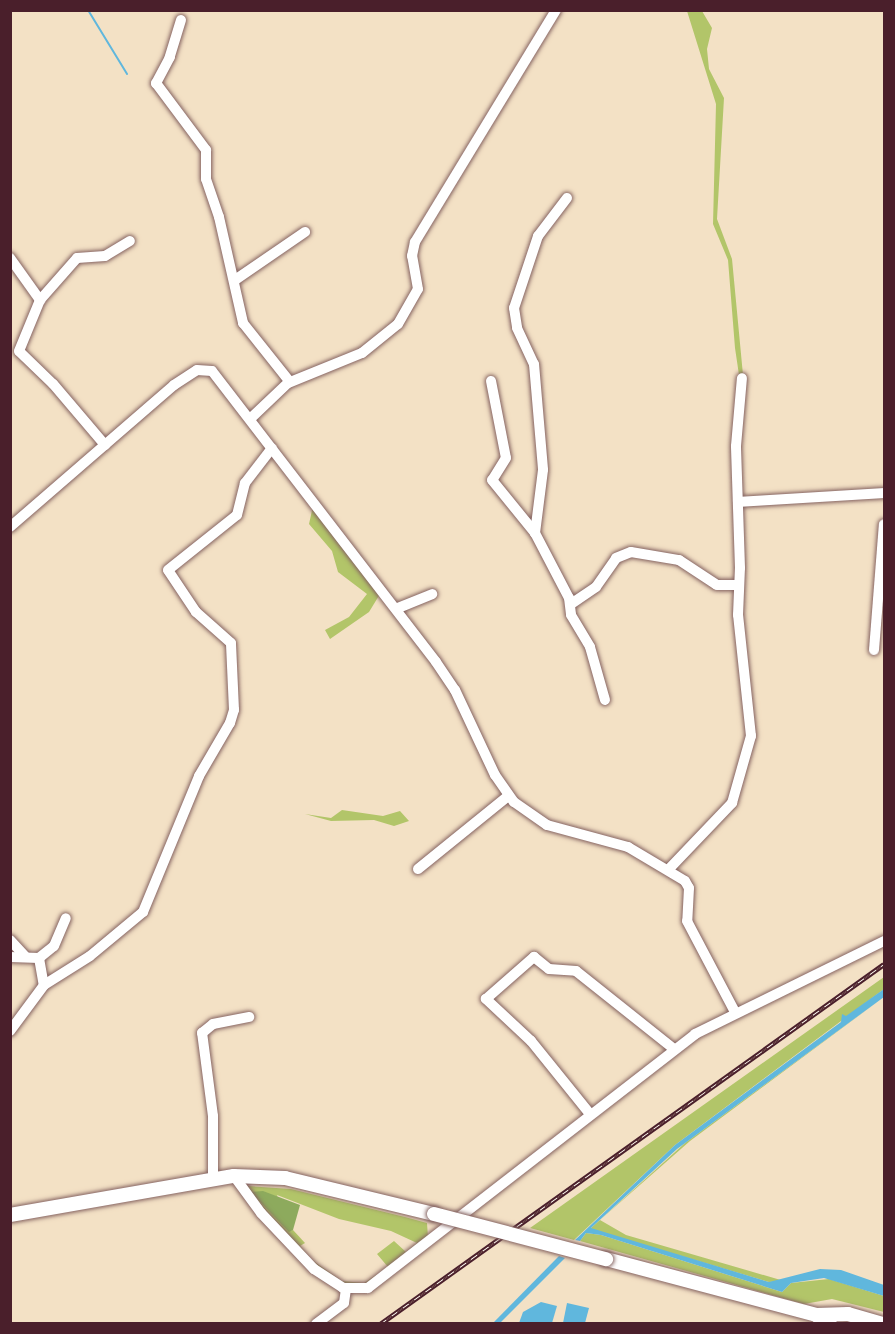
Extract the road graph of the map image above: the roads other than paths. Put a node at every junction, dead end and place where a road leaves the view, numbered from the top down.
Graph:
1 (556, 10) edge
2 (181, 20) dead end
3 (567, 198) dead end
4 (305, 232) dead end
5 (130, 241) dead end
6 (10, 258) edge
7 (235, 280) junction
8 (40, 300) junction
9 (15, 353) edge
10 (742, 378) dead end
11 (491, 381) dead end
12 (290, 382) junction
13 (250, 419) junction
14 (105, 445) junction
15 (272, 448) junction
16 (885, 493) edge
17 (738, 502) junction
18 (885, 524) edge
19 (10, 527) edge
20 (535, 533) junction
21 (739, 585) junction
22 (432, 594) dead end
23 (570, 604) junction
24 (398, 608) junction
25 (874, 650) dead end
26 (605, 700) dead end
27 (508, 796) junction
28 (418, 869) dead end
29 (668, 870) junction
30 (66, 918) dead end
31 (10, 940) edge
32 (885, 941) edge
33 (25, 956) junction
34 (10, 957) edge
35 (39, 958) junction
36 (44, 985) junction
37 (735, 1012) junction
38 (249, 1017) dead end
39 (10, 1031) edge
40 (674, 1048) junction
41 (590, 1114) junction
42 (234, 1176) junction
43 (213, 1178) junction
44 (10, 1215) edge
45 (346, 1289) junction
46 (816, 1315) junction
47 (316, 1323) edge
48 (830, 1323) edge
49 (884, 1323) edge

1 - 12 street
2 - 7 street
3 - 20 street
4 - 7 street
5 - 8 street
6 - 8 street
7 - 12 street
8 - 9 street
9 - 14 street
10 - 17 street
11 - 20 street
12 - 13 street
13 - 14 street
13 - 15 street
14 - 19 street
15 - 24 street
15 - 36 street
16 - 17 street
17 - 21 street
18 - 25 street
20 - 23 street
21 - 23 street
21 - 29 street
22 - 24 street
23 - 26 street
24 - 27 street
27 - 28 street
27 - 29 street
29 - 37 street
30 - 35 street
31 - 33 street
32 - 37 street
33 - 34 street
33 - 35 street
35 - 36 street
36 - 39 street
37 - 40 street
38 - 43 street
40 - 41 street
40 - 41 street
41 - 45 street
42 - 43 main road
42 - 45 street
42 - 46 main road, bridge
43 - 44 main road
45 - 47 street
46 - 48 main road
46 - 49 main road

